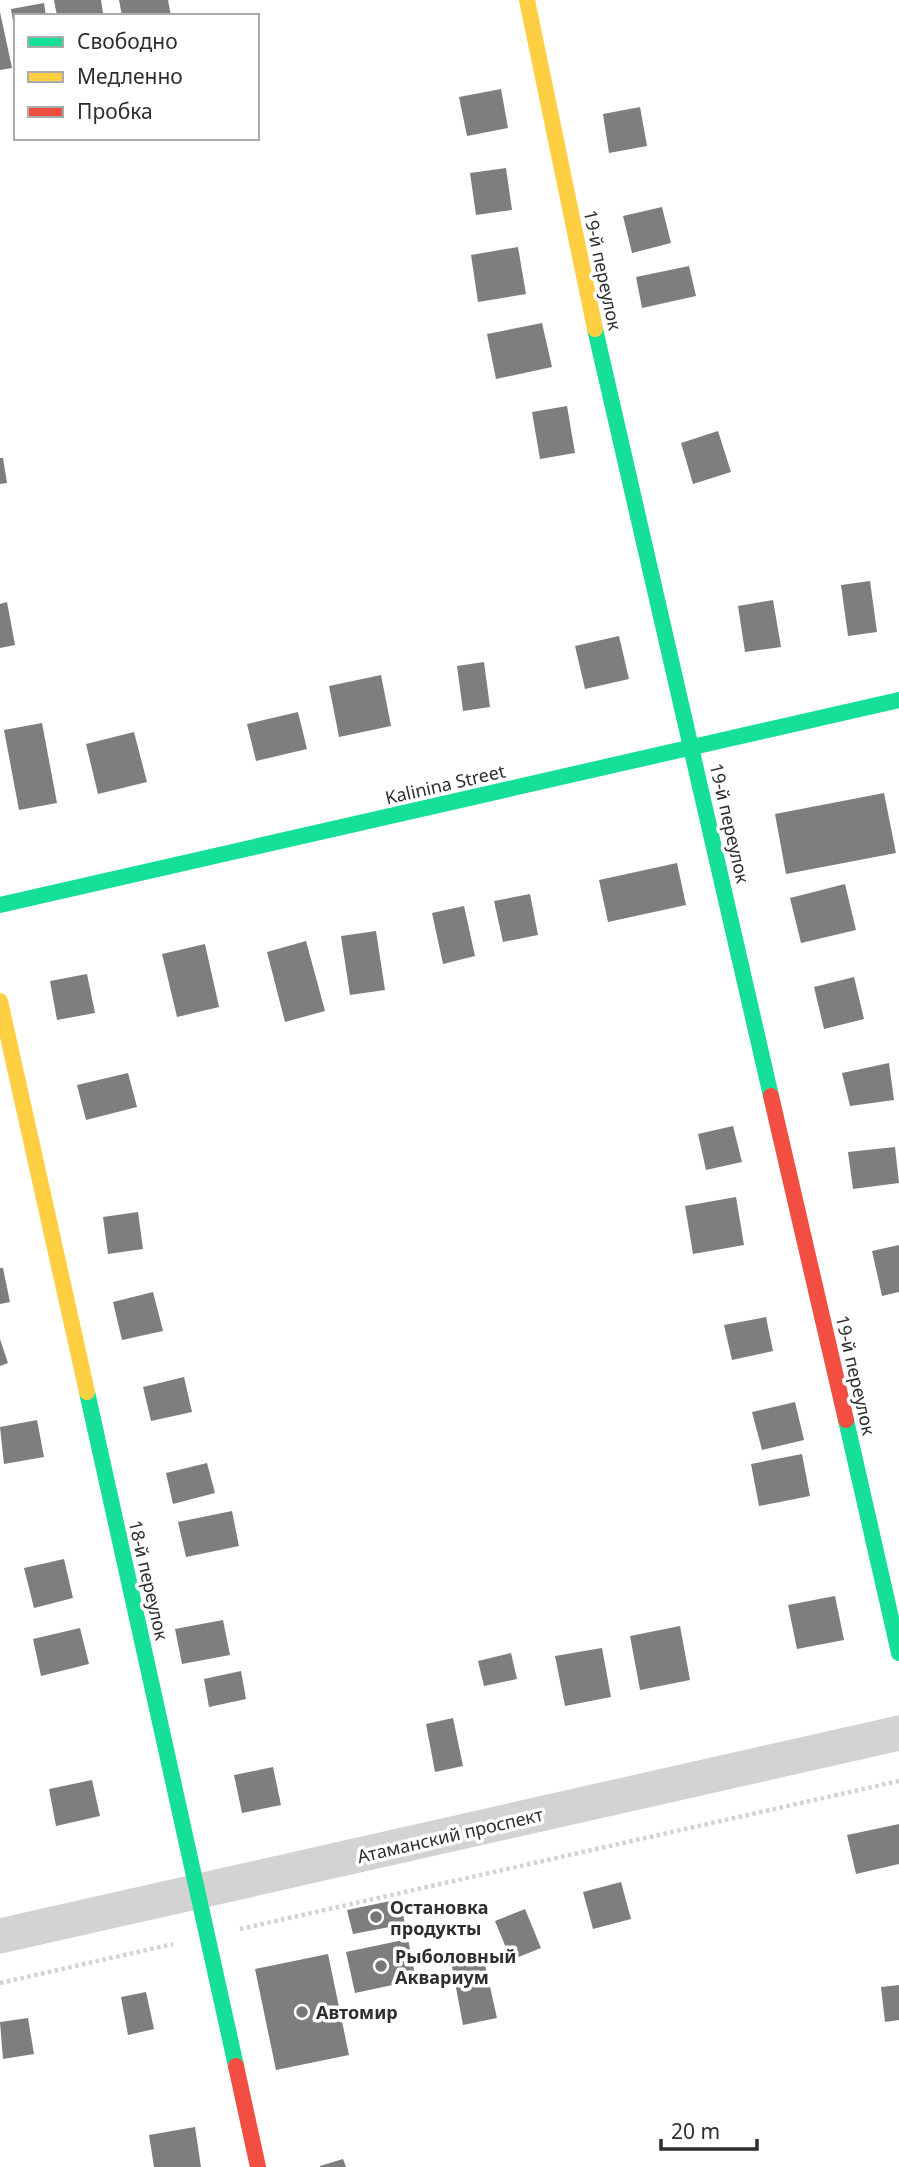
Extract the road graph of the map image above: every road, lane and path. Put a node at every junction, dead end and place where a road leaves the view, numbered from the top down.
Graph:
1 (527, 0) edge
2 (899, 700) edge
3 (693, 748) junction
4 (0, 905) edge
5 (0, 1001) edge
6 (899, 1653) edge
7 (899, 1733) edge
8 (899, 1782) edge
9 (199, 1892) junction
10 (0, 1936) edge
11 (208, 1936) junction
12 (0, 1983) edge
13 (258, 2167) edge

1 - 3 street, 19-й переулок
2 - 3 street, Kalinina Street
3 - 4 street, Kalinina Street
3 - 6 street, 19-й переулок
5 - 9 street, 18-й переулок
7 - 9 street, Атаманский проспект
8 - 11 path
9 - 10 street, Атаманский проспект
9 - 11 street, 18-й переулок
11 - 12 path
11 - 13 street, 18-й переулок

